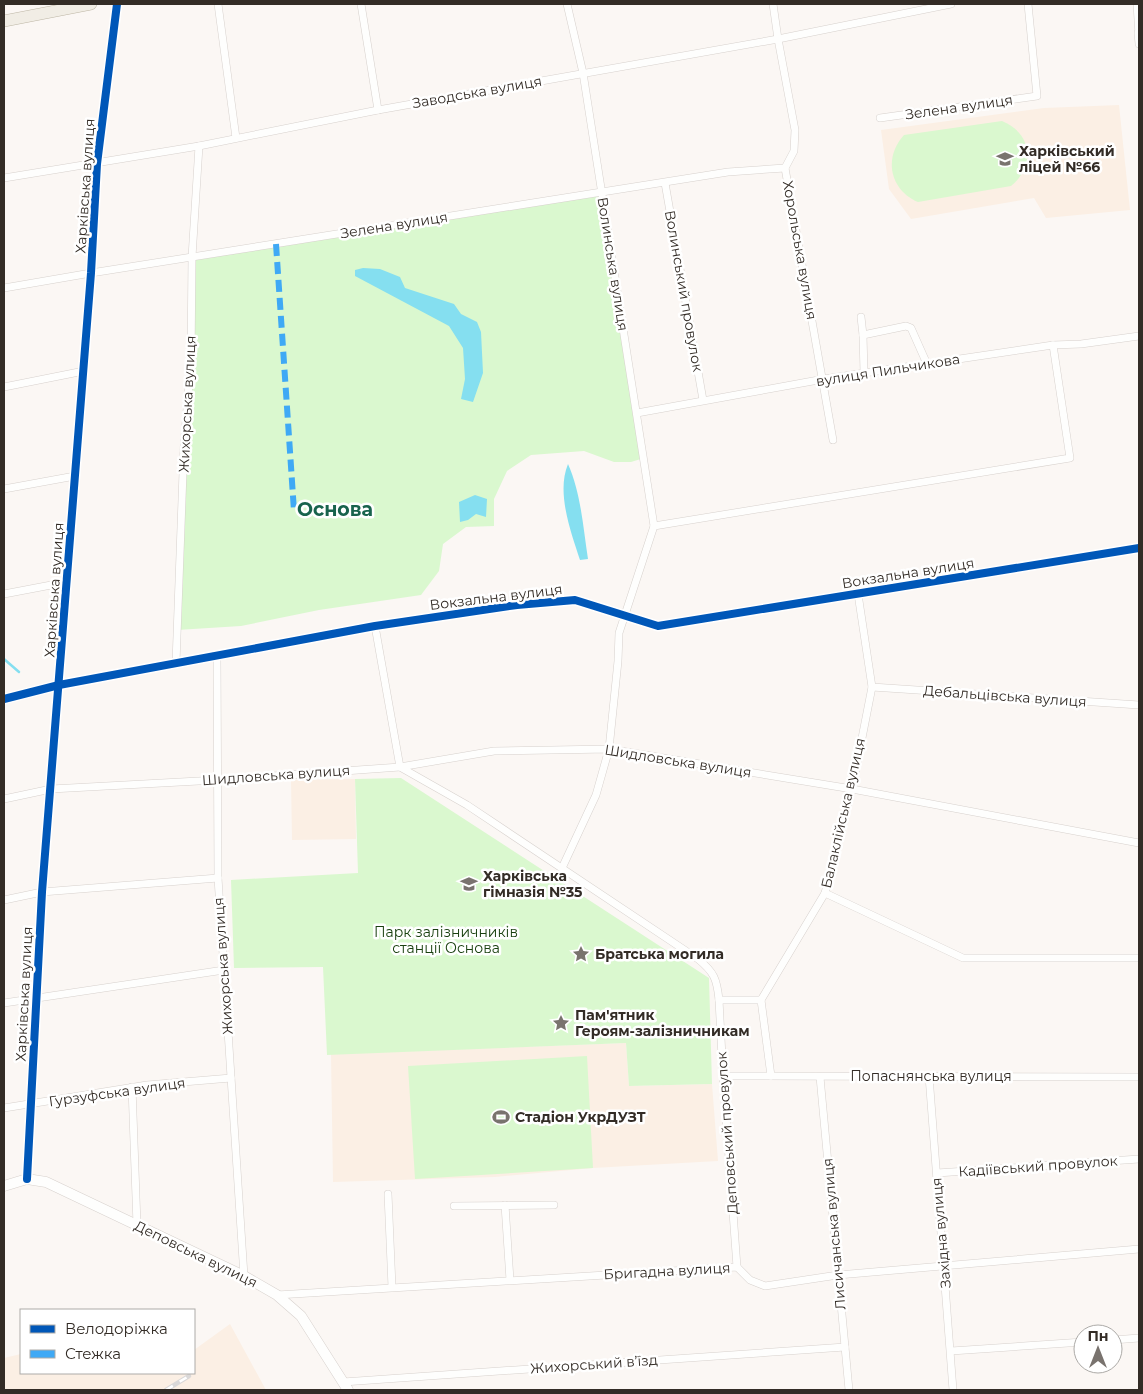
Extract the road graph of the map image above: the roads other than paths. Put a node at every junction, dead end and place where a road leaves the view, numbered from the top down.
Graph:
1 (91, 4) edge
2 (117, 4) edge
3 (218, 4) edge
4 (361, 4) edge
5 (567, 4) edge
6 (773, 4) edge
7 (951, 4) edge
8 (1028, 4) edge
9 (1137, 4) edge
10 (4, 21) edge
11 (1139, 34) edge
12 (778, 38) junction
13 (1139, 44) edge
14 (583, 73) junction
15 (378, 110) junction
16 (880, 118) dead end
17 (236, 138) junction
18 (199, 146) junction
19 (97, 164) junction
20 (785, 168) junction
21 (4, 178) edge
22 (665, 183) junction
23 (601, 194) junction
24 (192, 257) junction
25 (91, 273) junction
26 (4, 288) edge
27 (861, 317) dead end
28 (863, 335) junction
29 (1139, 336) edge
30 (1053, 345) junction
31 (927, 364) junction
32 (84, 371) junction
33 (864, 373) junction
34 (824, 379) junction
35 (4, 387) edge
36 (703, 400) junction
37 (637, 413) junction
38 (833, 440) dead end
39 (75, 476) junction
40 (4, 489) edge
41 (654, 526) junction
42 (1139, 548) edge
43 (67, 582) junction
44 (4, 594) edge
45 (858, 594) junction
46 (626, 615) junction
47 (375, 626) junction
48 (217, 656) junction
49 (176, 663) junction
50 (59, 685) junction
51 (872, 687) junction
52 (4, 699) edge
53 (1139, 705) edge
54 (609, 749) junction
55 (400, 767) junction
56 (217, 780) junction
57 (51, 789) junction
58 (852, 789) junction
59 (4, 799) edge
60 (1139, 844) edge
61 (562, 868) junction
62 (218, 878) junction
63 (42, 892) junction
64 (825, 893) junction
65 (4, 900) edge
66 (1139, 958) edge
67 (224, 970) junction
68 (36, 998) junction
69 (719, 1000) junction
70 (761, 1000) junction
71 (4, 1003) edge
72 (723, 1076) junction
73 (771, 1076) junction
74 (929, 1076) junction
75 (820, 1077) junction
76 (1139, 1077) edge
77 (230, 1078) junction
78 (132, 1087) junction
79 (30, 1105) junction
80 (4, 1108) edge
81 (1139, 1159) edge
82 (937, 1173) junction
83 (27, 1179) junction
84 (4, 1186) edge
85 (388, 1194) dead end
86 (505, 1204) junction
87 (554, 1204) dead end
88 (454, 1206) dead end
89 (137, 1225) junction
90 (1139, 1249) edge
91 (737, 1266) junction
92 (944, 1266) junction
93 (838, 1275) junction
94 (244, 1276) junction
95 (510, 1280) junction
96 (392, 1288) junction
97 (277, 1295) junction
98 (1139, 1338) edge
99 (1123, 1339) edge
100 (1073, 1343) edge
101 (845, 1347) junction
102 (951, 1351) junction
103 (345, 1386) edge
104 (849, 1390) edge
105 (953, 1390) edge

1 - 10 main road
2 - 19 street, Харківська вулиця
3 - 17 street
4 - 15 street
5 - 14 street, Волинська вулиця
6 - 12 street, Хорольська вулиця
7 - 12 street, Заводська вулиця
8 - 16 street, Зелена вулиця
9 - 11 street
11 - 13 street
12 - 14 street, Заводська вулиця
12 - 20 street, Хорольська вулиця
14 - 15 street, Заводська вулиця
14 - 23 street, Волинська вулиця
15 - 17 street, Заводська вулиця
17 - 18 street, Заводська вулиця
18 - 19 street, Заводська вулиця
18 - 24 street, Жихорська вулиця
19 - 21 street, Заводська вулиця
19 - 25 street, Харківська вулиця
20 - 22 street, Зелена вулиця
20 - 34 street, Хорольська вулиця
22 - 23 street, Зелена вулиця
22 - 36 street, Волинський провулок
23 - 24 street, Зелена вулиця
23 - 37 street, Волинська вулиця
24 - 25 street, Зелена вулиця
24 - 49 street, Жихорська вулиця
25 - 26 street, Зелена вулиця
25 - 32 street, Харківська вулиця
27 - 28 street
28 - 31 street
28 - 33 street
29 - 30 street, вулиця Пильчикова
30 - 31 street, вулиця Пильчикова
30 - 41 street
31 - 33 street, вулиця Пильчикова
32 - 35 street
32 - 39 street, Харківська вулиця
33 - 34 street, вулиця Пильчикова
34 - 36 street, вулиця Пильчикова
34 - 38 street, Хорольська вулиця
36 - 37 street, вулиця Пильчикова
37 - 41 street, Волинська вулиця
39 - 40 street
39 - 43 street, Харківська вулиця
41 - 46 street
42 - 45 street, Вокзальна вулиця
43 - 44 street
43 - 50 street, Харківська вулиця
45 - 46 street, Вокзальна вулиця
45 - 51 street, Балаклійська вулиця
46 - 47 street, Вокзальна вулиця
46 - 54 street
47 - 48 street, Вокзальна вулиця
47 - 55 street
48 - 49 street, Вокзальна вулиця
48 - 56 street, Жихорська вулиця
49 - 50 street, Вокзальна вулиця
50 - 52 street, Вокзальна вулиця
50 - 57 street, Харківська вулиця
51 - 53 street, Дебальцівська вулиця
51 - 58 street, Балаклійська вулиця
54 - 55 street, Шидловська вулиця
54 - 58 street, Шидловська вулиця
54 - 61 street
55 - 56 street, Шидловська вулиця
55 - 61 street, Деповський провулок
56 - 57 street, Шидловська вулиця
56 - 62 street, Жихорська вулиця
57 - 59 street, Шидловська вулиця
57 - 63 street, Харківська вулиця
58 - 60 street, Шидловська вулиця
58 - 64 street, Балаклійська вулиця
61 - 69 street, Деповський провулок
62 - 63 street
62 - 67 street, Жихорська вулиця
63 - 65 street
63 - 68 street, Харківська вулиця
64 - 66 street
64 - 70 street, Балаклійська вулиця
67 - 68 street
67 - 77 street, Жихорська вулиця
68 - 71 street
68 - 79 street, Харківська вулиця
69 - 70 street
69 - 72 street, Деповський провулок
70 - 73 street
72 - 73 street, Попаснянська вулиця
72 - 91 street, Деповський провулок
73 - 75 street, Попаснянська вулиця
74 - 75 street, Попаснянська вулиця
74 - 76 street, Попаснянська вулиця
74 - 82 street, Західна вулиця
75 - 93 street, Лисичанська вулиця
77 - 78 street, Гурзуфська вулиця
77 - 94 street, Жихорська вулиця
78 - 79 street, Гурзуфська вулиця
78 - 89 street
79 - 80 street, Гурзуфська вулиця
79 - 83 street, Харківська вулиця
81 - 82 street, Кадіївський провулок
82 - 92 street, Західна вулиця
83 - 84 main road, Деповська вулиця
83 - 89 main road, Деповська вулиця
85 - 96 street
86 - 87 street
86 - 88 street
86 - 95 street
89 - 94 main road, Деповська вулиця
90 - 92 street, Бригадна вулиця
91 - 93 street, Бригадна вулиця
91 - 95 street, Бригадна вулиця
92 - 93 street, Бригадна вулиця
92 - 102 street, Західна вулиця
93 - 101 street, Лисичанська вулиця
94 - 97 main road, Деповська вулиця
95 - 96 street, Бригадна вулиця
96 - 97 street, Бригадна вулиця
97 - 103 main road, Деповська вулиця
98 - 99 street
100 - 102 street
101 - 103 street, Жихорський в’їзд
101 - 104 street, Лисичанська вулиця
102 - 105 street, Західна вулиця

